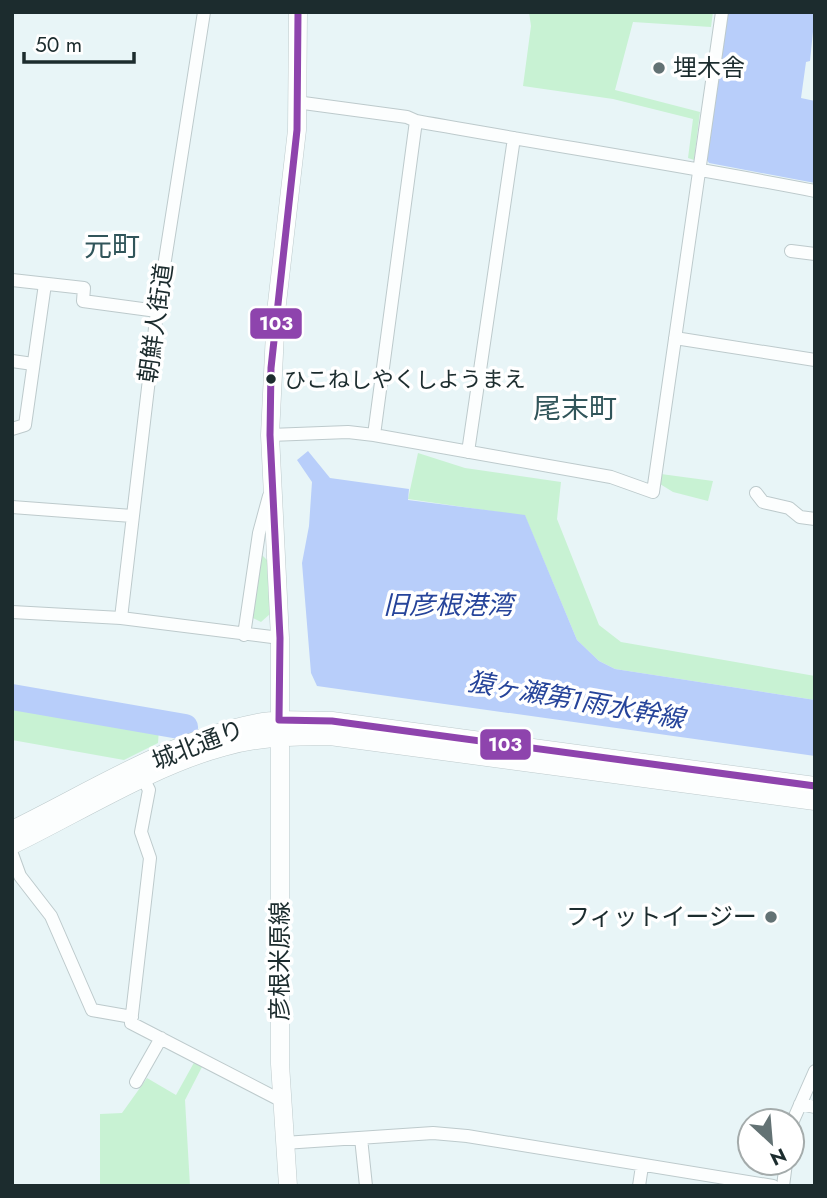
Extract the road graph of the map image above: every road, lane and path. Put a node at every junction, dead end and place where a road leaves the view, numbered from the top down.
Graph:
1 (204, 12) edge
2 (298, 12) edge
3 (722, 12) edge
4 (296, 102) junction
5 (416, 121) junction
6 (514, 138) junction
7 (700, 168) junction
8 (815, 191) edge
9 (791, 251) dead end
10 (815, 254) edge
11 (12, 280) edge
12 (45, 284) junction
13 (157, 311) junction
14 (676, 338) junction
15 (815, 360) edge
16 (12, 361) edge
17 (33, 364) junction
18 (12, 429) edge
19 (270, 435) junction
20 (374, 435) junction
21 (468, 452) junction
22 (272, 485) junction
23 (756, 493) dead end
24 (12, 507) edge
25 (132, 516) junction
26 (815, 519) edge
27 (12, 612) edge
28 (121, 618) junction
29 (244, 635) junction
30 (280, 638) junction
31 (279, 728) junction
32 (144, 780) junction
33 (815, 786) edge
34 (815, 801) edge
35 (12, 831) edge
36 (12, 845) edge
37 (12, 854) edge
38 (132, 1017) junction
39 (161, 1038) junction
40 (815, 1071) edge
41 (136, 1082) dead end
42 (282, 1101) junction
43 (800, 1104) junction
44 (799, 1107) edge
45 (815, 1107) edge
46 (361, 1138) junction
47 (285, 1143) junction
48 (642, 1166) junction
49 (288, 1186) edge
50 (366, 1186) edge
51 (639, 1186) edge
52 (773, 1186) edge

1 - 13 street, 朝鮮人街道
2 - 4 main road, 彦根米原線
3 - 7 street
4 - 5 street
4 - 19 main road, 彦根米原線
5 - 6 street
5 - 20 street
6 - 7 street
6 - 21 street
7 - 8 street
7 - 14 street
9 - 10 street
11 - 12 street
12 - 13 street
12 - 17 street
13 - 25 street, 朝鮮人街道
14 - 15 street
14 - 21 street
16 - 17 street
17 - 18 street
19 - 20 street
19 - 22 main road, 彦根米原線
20 - 21 street
22 - 29 street
22 - 30 main road, 彦根米原線
23 - 26 street
24 - 25 street
25 - 28 street, 朝鮮人街道
27 - 28 street
28 - 29 street
29 - 30 street
30 - 31 main road, 彦根米原線
31 - 32 main road, 城北通り
31 - 33 main road, 城北通り
31 - 34 main road, 城北通り
31 - 35 main road, 城北通り
31 - 42 main road, 彦根米原線
32 - 36 main road, 城北通り
32 - 38 street
37 - 38 street
38 - 39 street
39 - 41 street
39 - 42 street
40 - 43 street
42 - 47 main road, 彦根米原線
43 - 44 street
43 - 45 street
46 - 47 street
46 - 48 street
46 - 50 street
47 - 49 main road, 彦根米原線
48 - 51 street
48 - 52 street

